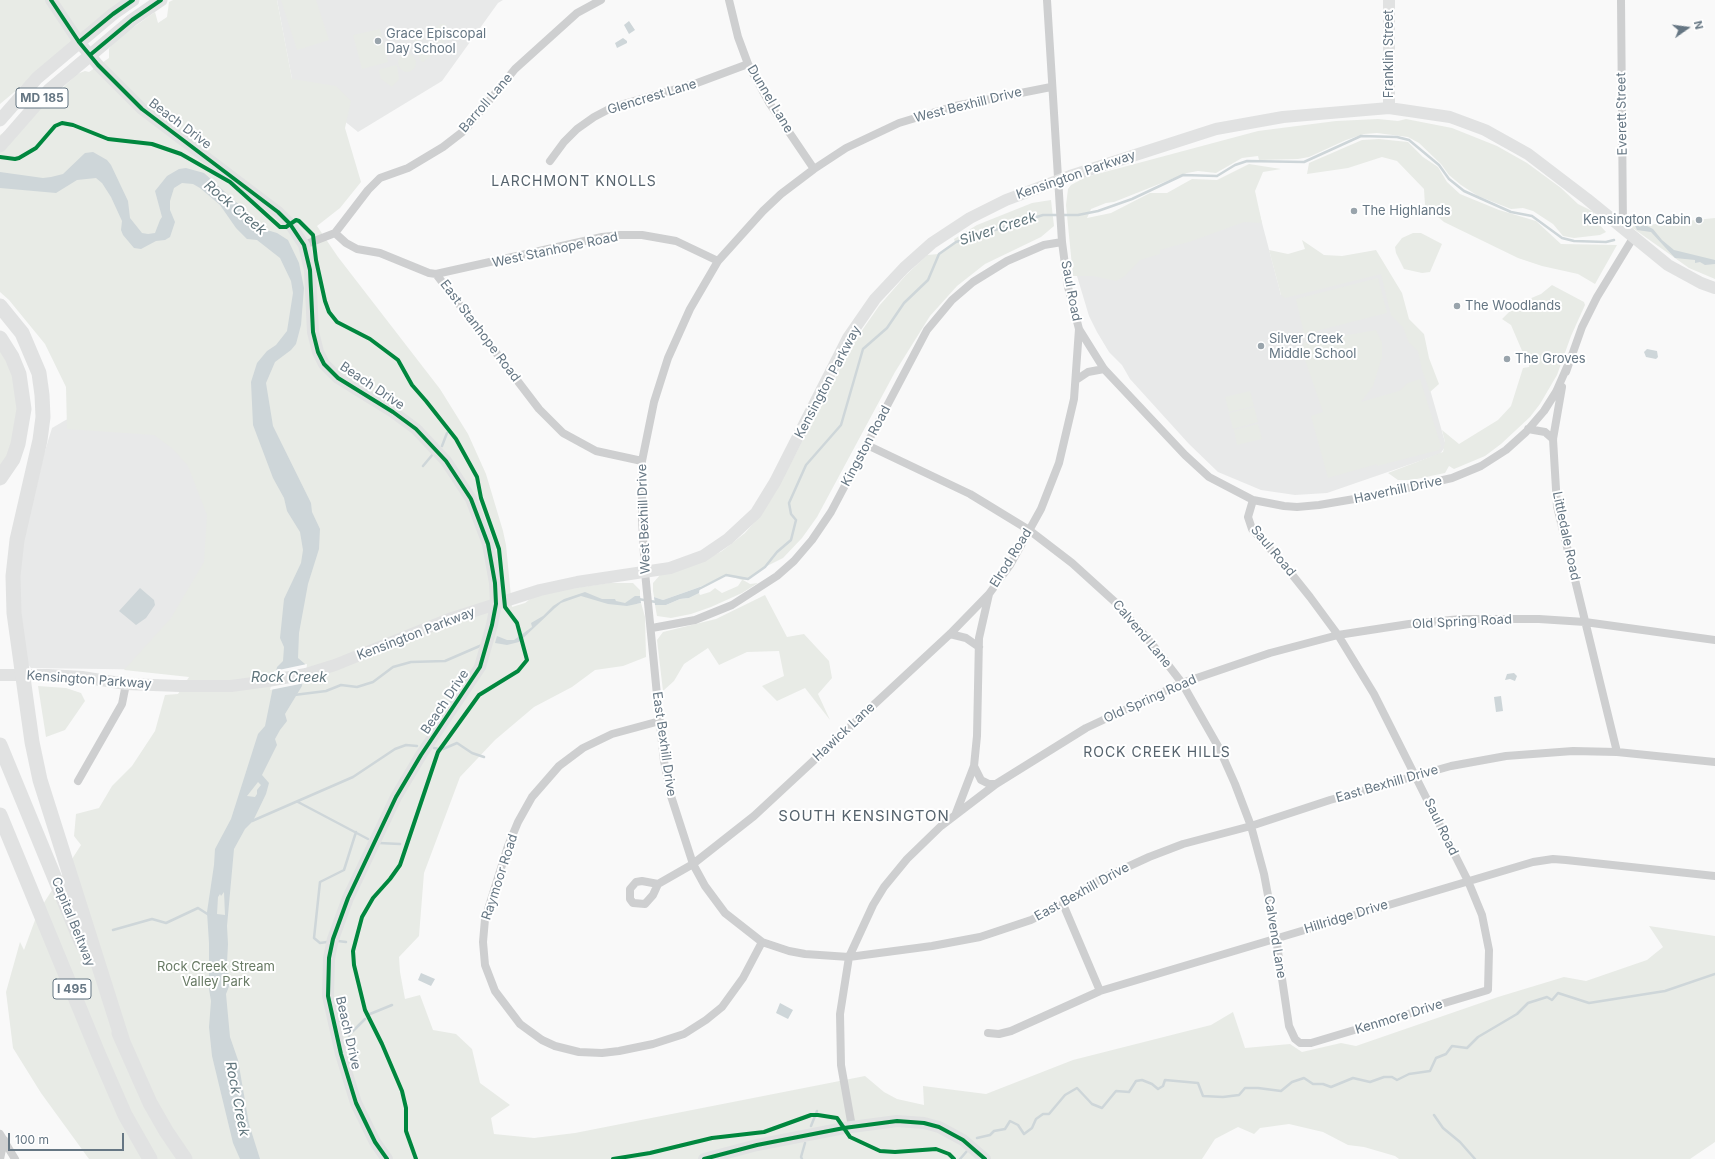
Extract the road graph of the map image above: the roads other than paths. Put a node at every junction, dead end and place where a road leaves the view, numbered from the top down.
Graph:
1 (52, 0) edge
2 (133, 0) edge
3 (162, 0) edge
4 (601, 0) edge
5 (729, 0) edge
6 (1047, 0) edge
7 (1389, 0) edge
8 (1621, 0) edge
9 (79, 42) junction
10 (90, 55) junction
11 (748, 64) junction
12 (1051, 87) junction
13 (1389, 108) junction
14 (0, 120) edge
15 (0, 146) edge
16 (550, 161) dead end
17 (814, 169) junction
18 (1059, 180) junction
19 (1623, 228) junction
20 (335, 233) junction
21 (1633, 238) junction
22 (1062, 242) junction
23 (304, 245) junction
24 (718, 260) junction
25 (436, 274) junction
26 (1715, 288) edge
27 (0, 306) edge
28 (1078, 329) junction
29 (0, 338) edge
30 (1567, 367) junction
31 (1104, 369) junction
32 (1076, 380) junction
33 (1528, 429) junction
34 (1552, 439) junction
35 (867, 445) junction
36 (642, 461) junction
37 (0, 478) edge
38 (1254, 500) junction
39 (1029, 530) junction
40 (645, 572) junction
41 (989, 594) junction
42 (496, 604) junction
43 (1585, 622) junction
44 (652, 628) junction
45 (950, 634) junction
46 (1338, 635) junction
47 (1715, 640) edge
48 (979, 647) junction
49 (0, 675) edge
50 (1182, 683) junction
51 (126, 684) junction
52 (660, 722) junction
53 (0, 745) edge
54 (1617, 752) junction
55 (1715, 762) edge
56 (974, 766) junction
57 (1416, 775) junction
58 (78, 781) dead end
59 (996, 784) junction
60 (956, 814) junction
61 (0, 815) edge
62 (1251, 826) junction
63 (693, 864) junction
64 (1715, 876) edge
65 (1468, 881) junction
66 (658, 884) dead end
67 (1063, 904) junction
68 (1276, 938) junction
69 (762, 942) junction
70 (849, 957) junction
71 (1488, 990) joint
72 (1100, 991) junction
73 (988, 1033) dead end
74 (123, 1042) junction
75 (1311, 1043) joint
76 (852, 1127) junction
77 (2, 1137) edge
78 (0, 1159) edge
79 (15, 1159) edge
80 (150, 1159) edge
81 (185, 1159) edge
82 (387, 1159) edge
83 (704, 1159) edge
84 (985, 1159) edge

1 - 9 street, Beach Drive
2 - 9 main road, MD 185
3 - 10 main road, MD 185
4 - 20 street, Barroll Lane
5 - 11 street, Dunnel Lane
6 - 12 street, Saul Road
7 - 13 street, Franklin Street
8 - 19 street, Everett Street
9 - 10 street, Beach Drive
9 - 14 main road, MD 185
10 - 15 main road, MD 185
10 - 23 street, Beach Drive
11 - 16 street, Glencrest Lane
11 - 17 street, Dunnel Lane
12 - 17 street, West Bexhill Drive
12 - 18 street, Saul Road
13 - 18 street, Kensington Parkway
13 - 19 street, Kensington Parkway
17 - 24 street, West Bexhill Drive
18 - 22 street, Saul Road
18 - 40 street, Kensington Parkway
19 - 21 street, Kensington Parkway
20 - 23 street
20 - 25 street, East Stanhope Road
21 - 26 street, Kensington Parkway
21 - 30 street, Littledale Road
22 - 28 street, Saul Road
22 - 35 street, Kingston Road
23 - 42 street, Beach Drive
24 - 25 street, West Stanhope Road
24 - 36 street, West Bexhill Drive
25 - 36 street, East Stanhope Road
27 - 74 highway
28 - 31 street, Saul Road
28 - 32 street, Elrod Road
29 - 37 highway
30 - 33 street, Haverhill Drive
30 - 34 street, Littledale Road
31 - 32 street
31 - 38 street, Saul Road
32 - 39 street, Elrod Road
33 - 34 street
33 - 38 street, Haverhill Drive
34 - 43 street, Littledale Road
35 - 39 street, Calvend Lane
35 - 44 street, Kingston Road
36 - 40 street, West Bexhill Drive
38 - 46 street, Saul Road
39 - 41 street, Elrod Road
39 - 50 street, Calvend Lane
40 - 42 street, Kensington Parkway
40 - 44 street, West Bexhill Drive
41 - 45 street, Hawick Lane
41 - 48 street, Elrod Road
42 - 51 street, Kensington Parkway
42 - 82 street, Beach Drive
43 - 46 street, Old Spring Road
43 - 47 street, Old Spring Road
43 - 54 street, Littledale Road
44 - 52 street, East Bexhill Drive
45 - 48 street
45 - 63 street, Hawick Lane
46 - 50 street, Old Spring Road
46 - 57 street, Saul Road
48 - 56 street, Elrod Road
49 - 51 street, Kensington Parkway
50 - 59 street, Old Spring Road
50 - 62 street, Calvend Lane
51 - 58 street
52 - 63 street, East Bexhill Drive
52 - 69 street, Raymoor Road
53 - 74 highway, Capital Beltway / I 495
54 - 55 street, East Bexhill Drive
54 - 57 street, East Bexhill Drive
56 - 59 street
56 - 60 street, Elrod Road
57 - 62 street, East Bexhill Drive
57 - 65 street, Saul Road
59 - 60 street, Old Spring Road
60 - 70 street, Old Spring Road
61 - 80 highway, Capital Beltway / I 495
62 - 67 street, East Bexhill Drive
62 - 68 street, Calvend Lane
63 - 66 street, Hawick Lane
63 - 69 street, East Bexhill Drive
64 - 65 street, Hillridge Drive
65 - 68 street, Hillridge Drive
65 - 71 street, Saul Road
67 - 70 street, East Bexhill Drive
67 - 72 street
68 - 72 street, Hillridge Drive
68 - 75 street, Calvend Lane
69 - 70 street, East Bexhill Drive
70 - 76 street, Old Spring Road
71 - 75 street, Kenmore Drive
72 - 73 street, Hillridge Drive
74 - 81 highway, Capital Beltway / I 495
76 - 83 street
76 - 84 street
77 - 78 street
77 - 79 street

